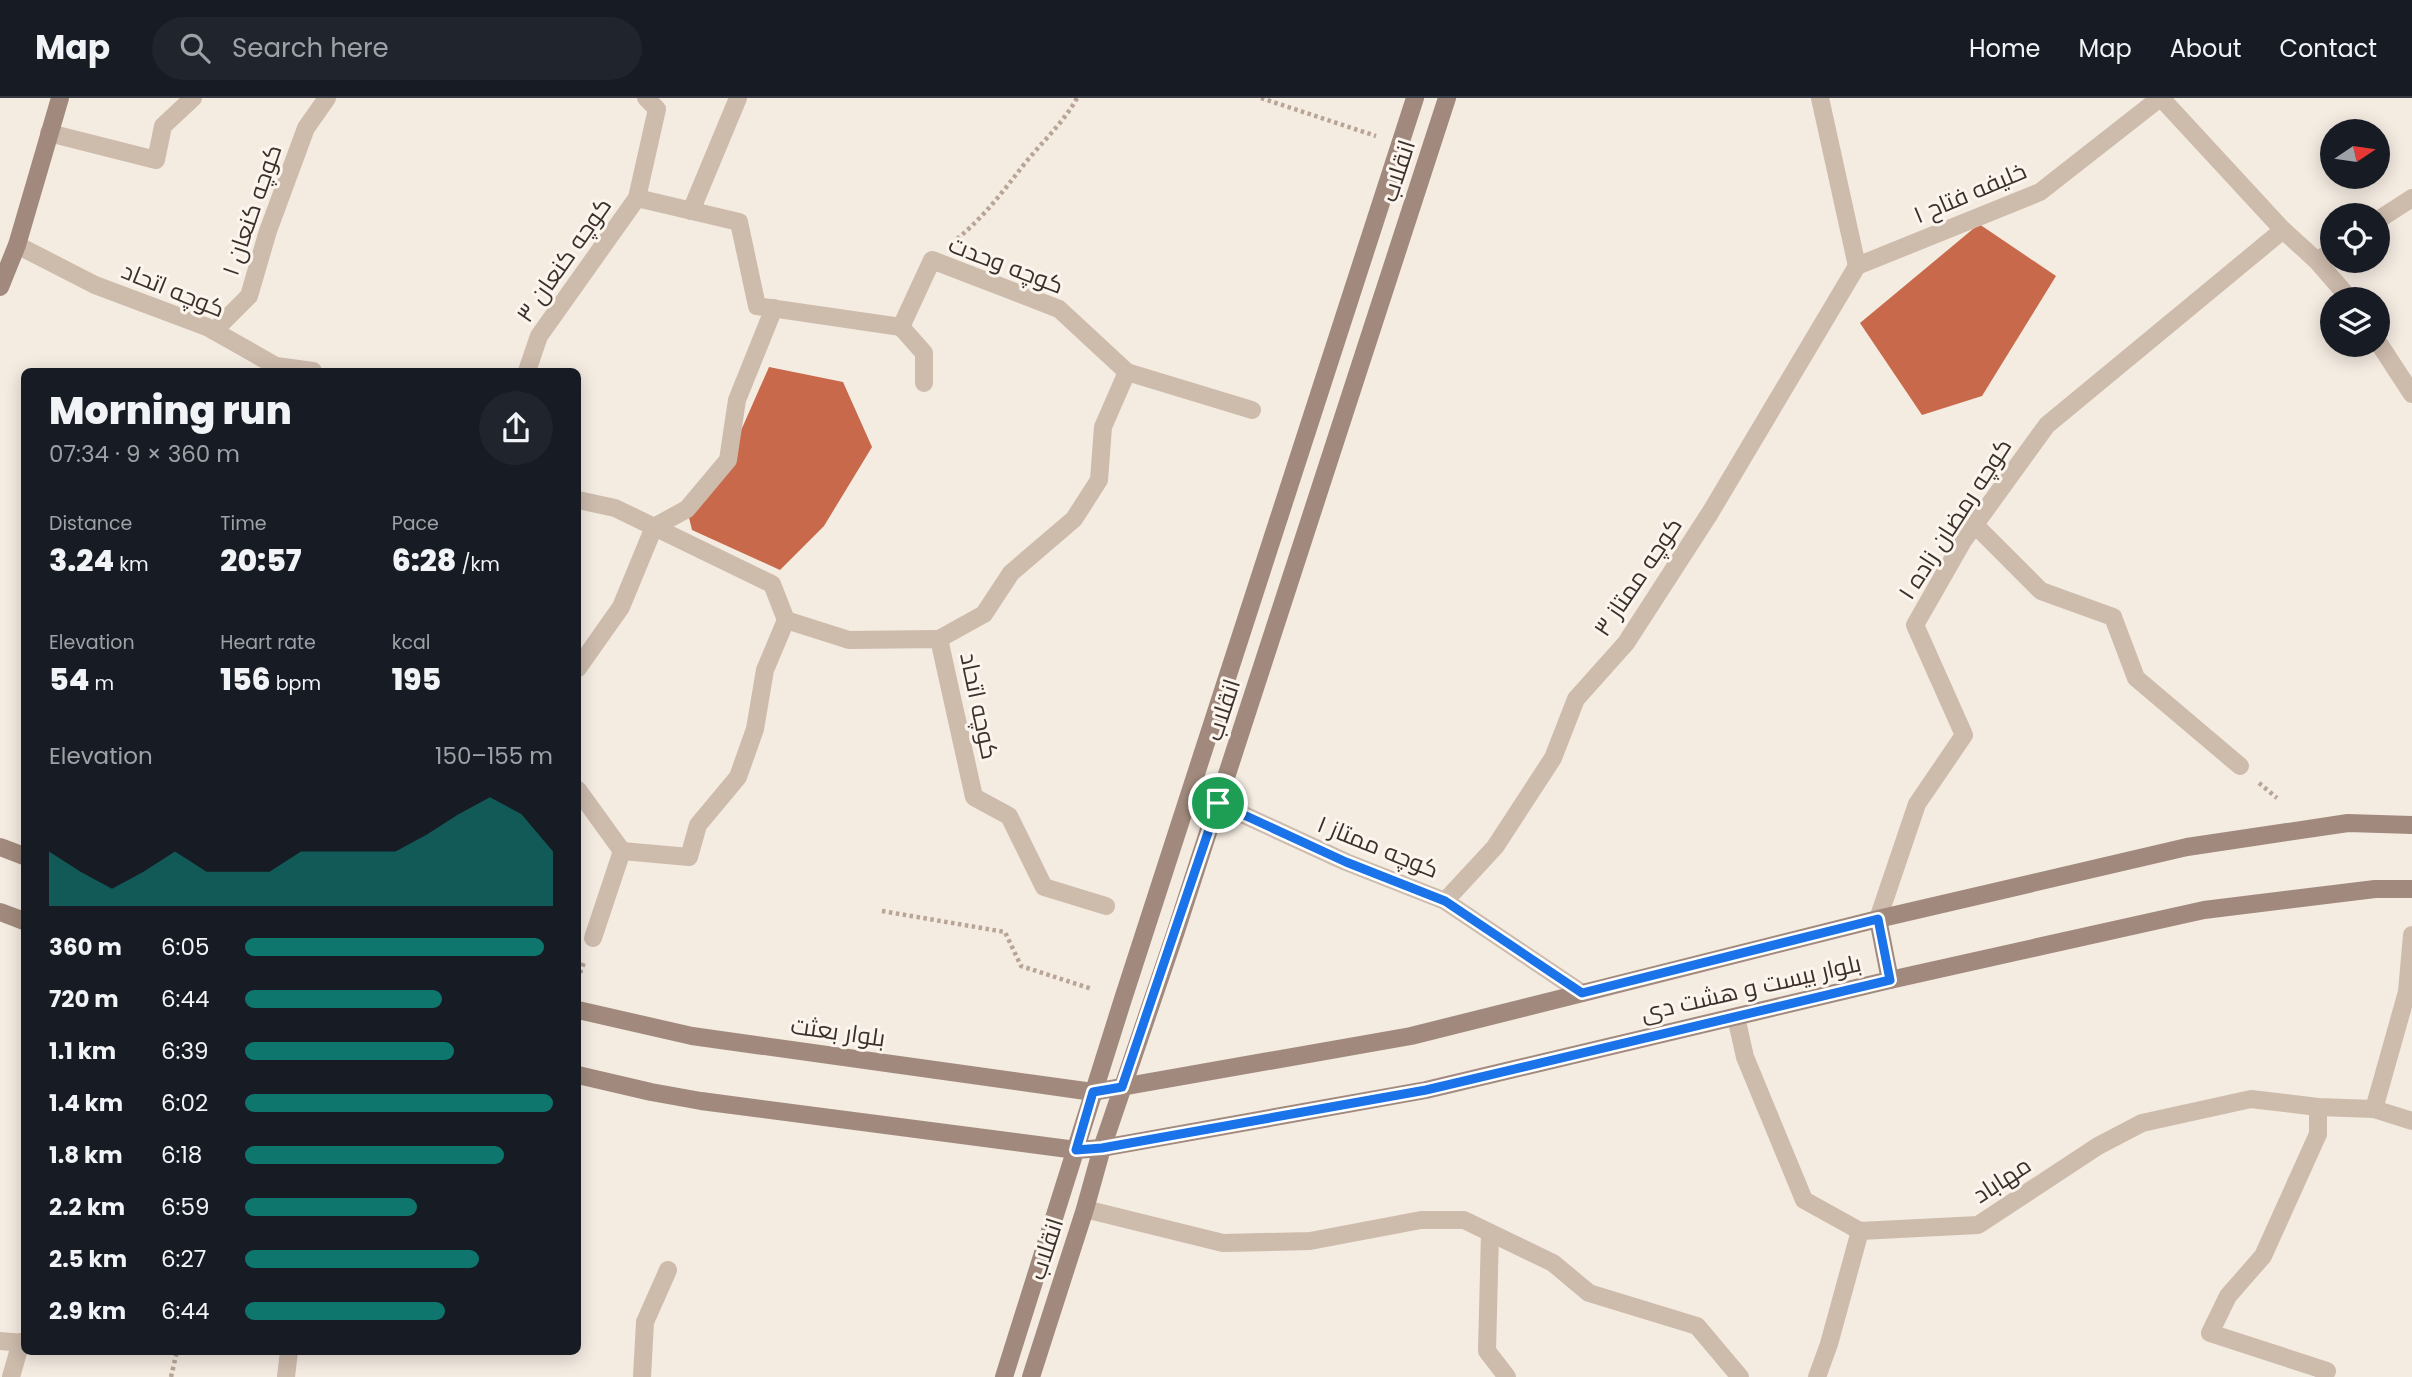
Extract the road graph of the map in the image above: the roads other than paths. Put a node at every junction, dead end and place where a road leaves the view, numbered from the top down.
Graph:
1 (60, 98) edge
2 (192, 98) edge
3 (327, 98) edge
4 (646, 98) edge
5 (738, 98) edge
6 (1415, 98) edge
7 (1447, 98) edge
8 (1820, 98) edge
9 (2161, 98) edge
10 (50, 133) junction
11 (637, 198) junction
12 (2412, 198) edge
13 (691, 211) junction
14 (2390, 212) edge
15 (2283, 230) junction
16 (17, 245) junction
17 (2320, 258) edge
18 (2316, 261) junction
19 (1857, 266) junction
20 (0, 286) edge
21 (2339, 287) edge
22 (774, 308) junction
23 (901, 327) junction
24 (214, 331) junction
25 (2388, 357) edge
26 (276, 368) edge
27 (528, 368) edge
28 (1127, 372) junction
29 (924, 383) dead end
30 (2412, 394) edge
31 (1252, 410) dead end
32 (581, 501) edge
33 (1975, 525) junction
34 (654, 527) junction
35 (786, 620) junction
36 (939, 639) junction
37 (581, 664) edge
38 (2240, 766) dead end
39 (581, 794) edge
40 (1218, 803) junction
41 (2412, 825) edge
42 (0, 847) edge
43 (622, 851) junction
44 (21, 855) edge
45 (2412, 889) edge
46 (1445, 901) junction
47 (1107, 906) dead end
48 (0, 912) edge
49 (1878, 919) junction
50 (21, 920) edge
51 (2412, 935) edge
52 (593, 938) dead end
53 (1890, 980) junction
54 (1582, 993) junction
55 (581, 1011) edge
56 (1736, 1017) junction
57 (581, 1076) edge
58 (1122, 1087) junction
59 (1093, 1092) junction
60 (2318, 1107) junction
61 (2374, 1109) junction
62 (2412, 1121) edge
63 (1102, 1148) junction
64 (1076, 1150) junction
65 (1085, 1209) junction
66 (1860, 1231) junction
67 (1490, 1233) junction
68 (668, 1270) dead end
69 (0, 1341) edge
70 (21, 1343) edge
71 (21, 1349) edge
72 (289, 1355) edge
73 (11, 1377) edge
74 (286, 1377) edge
75 (642, 1377) edge
76 (1004, 1377) edge
77 (1031, 1377) edge
78 (1507, 1377) edge
79 (1740, 1377) edge
80 (1817, 1377) edge
81 (2324, 1377) edge

1 - 10 main road
2 - 10 street
3 - 24 street, کوچه کنعان ۱
4 - 11 street
5 - 13 street
6 - 59 main road, انقلاب
7 - 40 main road, انقلاب
8 - 19 street
9 - 15 street
9 - 19 street, خلیفه فتاح ۱
10 - 16 main road
11 - 13 street, کوچه کنعان ۳
11 - 27 street, کوچه کنعان ۳
12 - 14 street
13 - 22 street, کوچه کنعان ۳
15 - 18 street
15 - 33 street, کوچه رمضان زاده ۱
16 - 20 main road
16 - 24 street, کوچه اتحاد
17 - 18 street
18 - 21 street
19 - 46 street, کوچه ممتاز ۳
22 - 23 street
22 - 34 street
23 - 28 street, کوچه وحدت
23 - 29 street
24 - 26 street, کوچه اتحاد
25 - 30 street
28 - 31 street, کوچه وحدت
28 - 36 street
32 - 34 street
33 - 38 street
33 - 49 street, کوچه رمضان زاده ۱
34 - 35 street
34 - 37 street
35 - 36 street, کوچه اتحاد
35 - 43 street
36 - 47 street, کوچه اتحاد
39 - 43 street
40 - 46 street, کوچه ممتاز ۱
40 - 58 main road, انقلاب
41 - 49 main road, بلوار بیست و هشت دی
42 - 44 main road
43 - 52 street
45 - 53 main road, بلوار بیست و هشت دی
46 - 54 street, کوچه ممتاز ۱
48 - 50 main road
49 - 53 main road
49 - 54 main road, بلوار بیست و هشت دی
51 - 61 street
53 - 56 main road, بلوار بیست و هشت دی
54 - 58 main road, بلوار بیست و هشت دی
55 - 59 main road, بلوار بعثت
56 - 63 main road, بلوار بیست و هشت دی
56 - 66 street
57 - 64 main road
58 - 59 main road, بلوار بعثت
58 - 63 main road, انقلاب
59 - 64 main road, انقلاب
60 - 61 street, مهاباد
60 - 66 street, مهاباد
60 - 81 street
61 - 62 street, مهاباد
63 - 64 main road, بلوار بیست و هشت دی
63 - 65 main road, انقلاب
64 - 76 main road, انقلاب
65 - 67 street
65 - 77 main road, انقلاب
66 - 80 street
67 - 78 street
67 - 79 street
68 - 75 street
69 - 70 street
71 - 73 street
72 - 74 street

